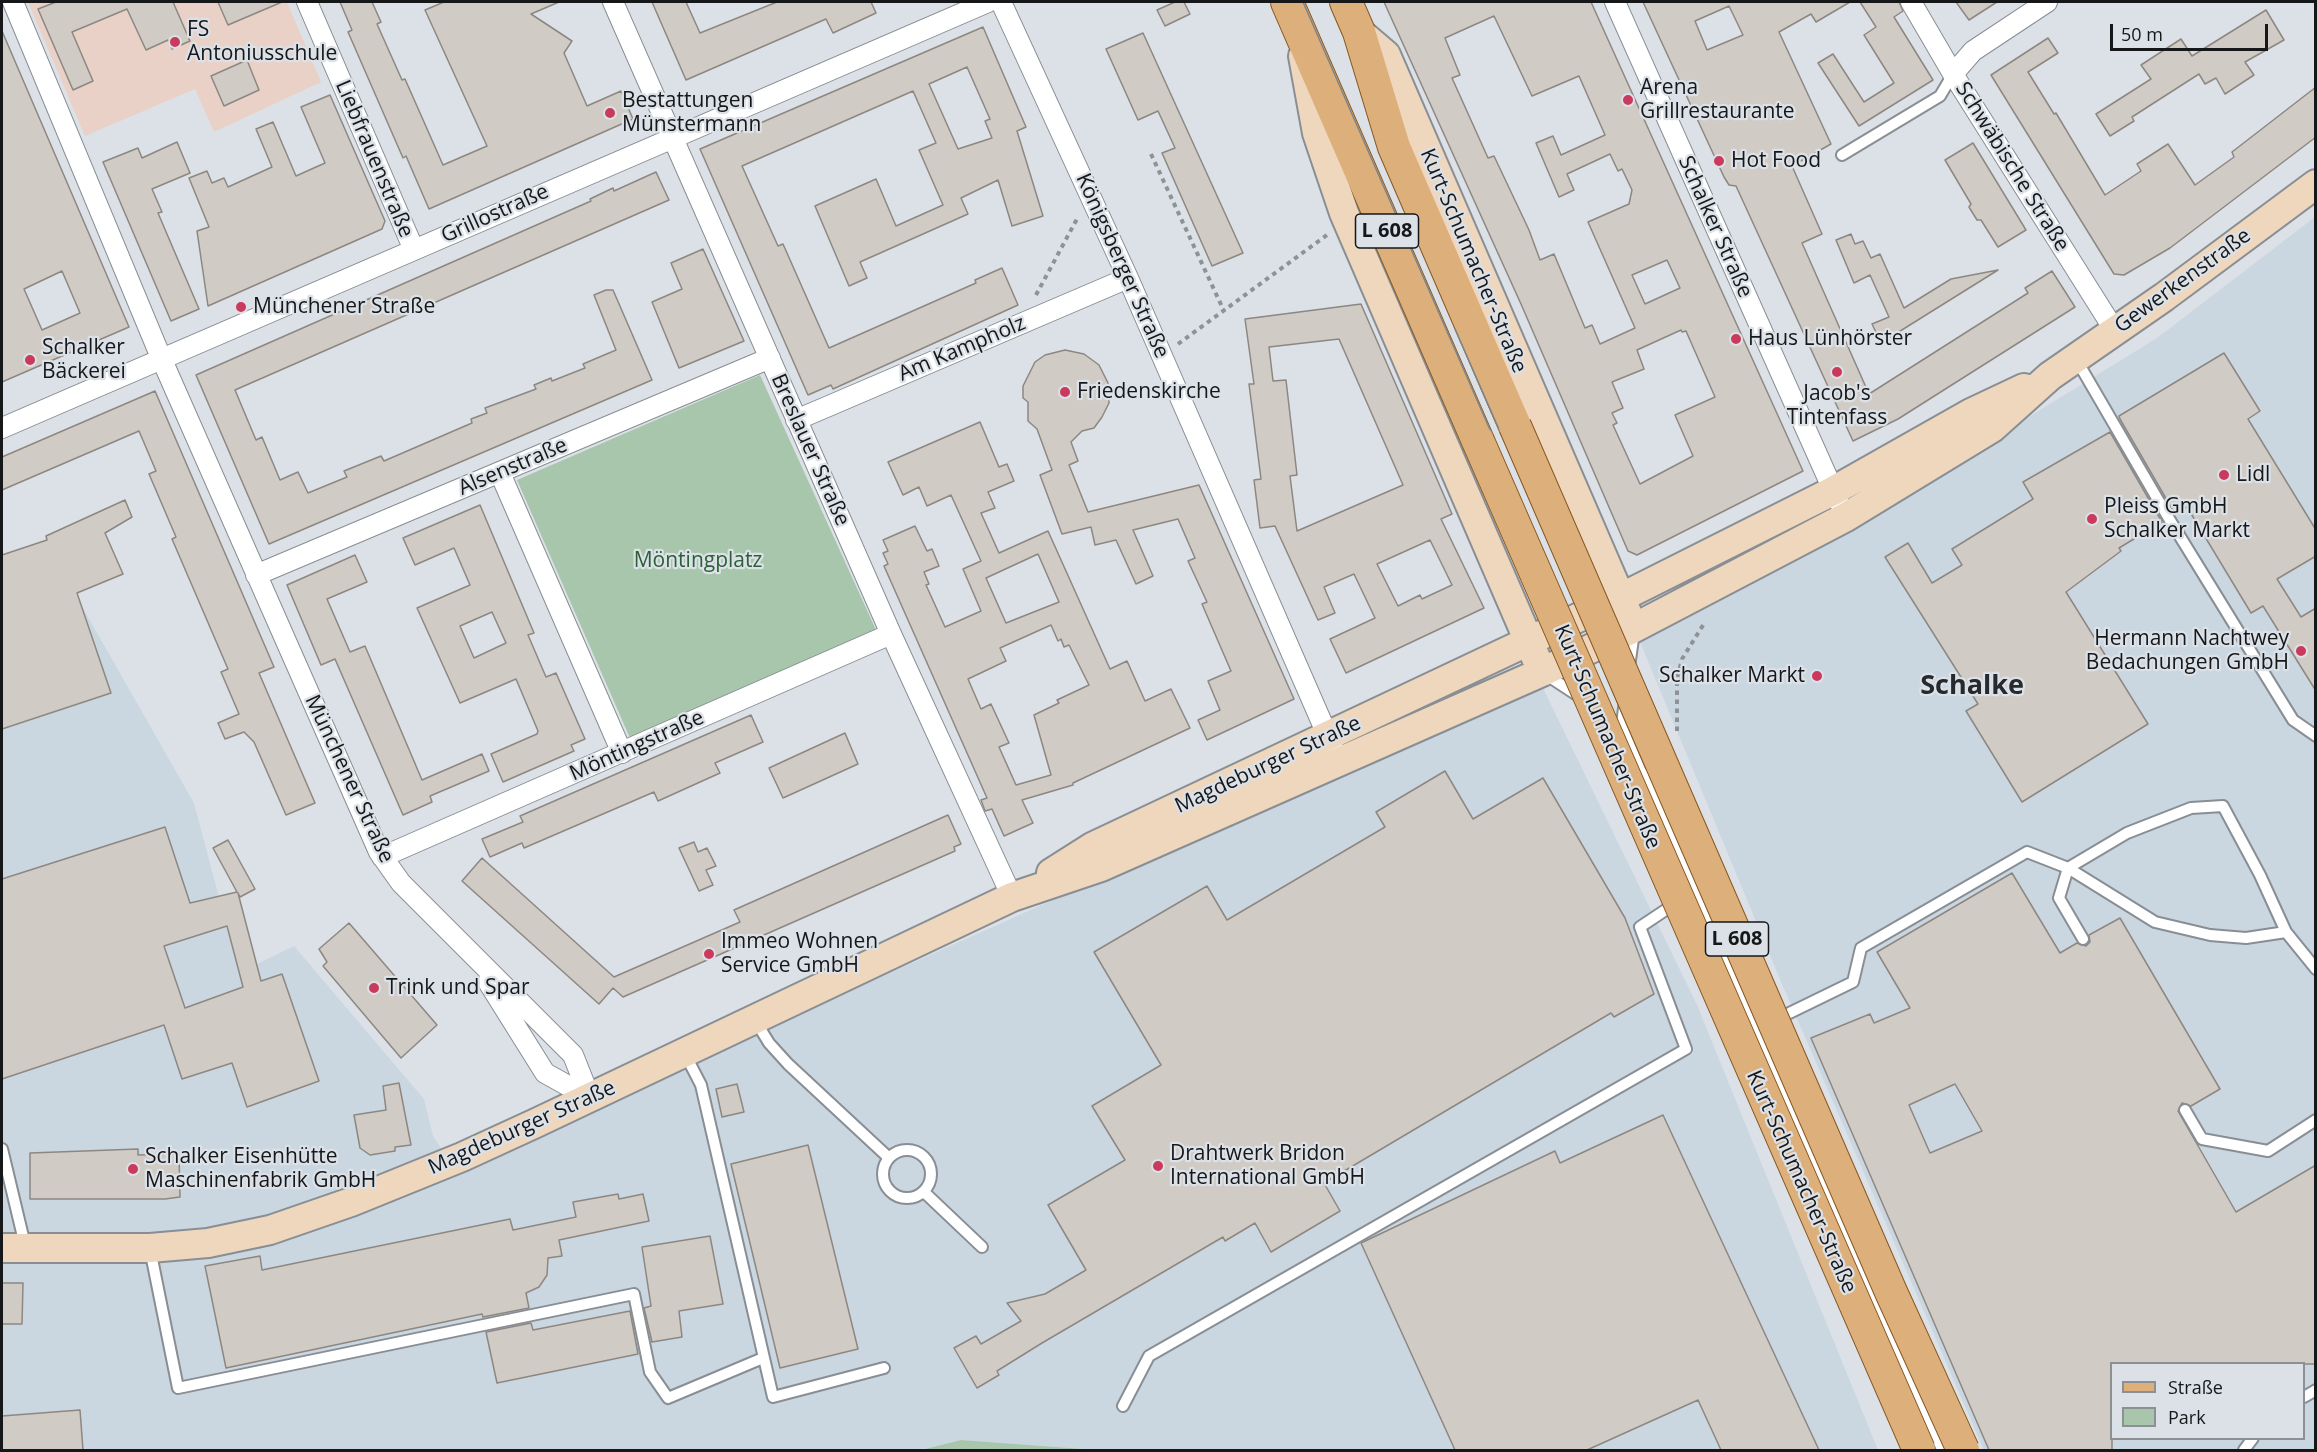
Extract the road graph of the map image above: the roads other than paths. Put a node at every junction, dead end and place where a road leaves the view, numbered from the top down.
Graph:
1 (13, 2) edge
2 (307, 2) edge
3 (613, 2) edge
4 (988, 2) edge
5 (1001, 2) edge
6 (1346, 2) edge
7 (1615, 2) edge
8 (1911, 2) edge
9 (2047, 2) edge
10 (1291, 12) edge
11 (1359, 32) junction
12 (1953, 74) junction
13 (672, 136) junction
14 (1842, 155) dead end
15 (2316, 184) edge
16 (414, 250) junction
17 (1128, 278) junction
18 (2115, 331) junction
19 (770, 358) junction
20 (2076, 358) junction
21 (162, 360) junction
22 (2050, 375) junction
23 (796, 420) junction
24 (2, 428) edge
25 (500, 472) junction
26 (1833, 491) junction
27 (1846, 517) junction
28 (256, 575) junction
29 (1620, 598) junction
30 (1634, 628) junction
31 (891, 634) junction
32 (1529, 640) junction
33 (1542, 672) junction
34 (1622, 724) junction
35 (2316, 736) edge
36 (1327, 737) junction
37 (622, 753) junction
38 (1341, 763) junction
39 (382, 857) junction
40 (2068, 868) junction
41 (1694, 892) junction
42 (1012, 897) junction
43 (2286, 932) junction
44 (2083, 939) dead end
45 (458, 941) junction
46 (2316, 969) edge
47 (755, 1019) junction
48 (1755, 1029) junction
49 (684, 1054) junction
50 (590, 1098) junction
51 (2185, 1110) dead end
52 (2316, 1120) edge
53 (2, 1149) edge
54 (888, 1156) junction
55 (924, 1192) junction
56 (982, 1247) dead end
57 (14, 1248) edge
58 (150, 1248) junction
59 (763, 1358) junction
60 (884, 1368) dead end
61 (1123, 1406) dead end
62 (1919, 1450) edge
63 (1942, 1450) edge
64 (1963, 1450) edge

1 - 21 street, Münchener Straße
2 - 16 street, Liebfrauenstraße
3 - 13 street, Breslauer Straße
4 - 13 street, Grillostraße
5 - 17 street, Königsberger Straße
6 - 11 main road, Kurt-Schumacher-Straße / L 608
7 - 26 street, Schalker Straße
8 - 12 street, Schwäbische Straße
9 - 12 street
10 - 32 street, Kurt-Schumacher-Straße
10 - 62 main road, Kurt-Schumacher-Straße / L 608, bridge
11 - 29 street, Kurt-Schumacher-Straße
11 - 64 main road, Kurt-Schumacher-Straße / L 608, bridge
12 - 14 lane
12 - 18 street, Schwäbische Straße
13 - 16 street, Grillostraße
13 - 19 street, Breslauer Straße
15 - 18 street, Gewerkenstraße
16 - 21 street, Grillostraße
17 - 23 street, Am Kampholz
17 - 36 street, Königsberger Straße
18 - 20 street, Gewerkenstraße
19 - 23 street, Breslauer Straße
19 - 25 street, Alsenstraße
20 - 22 street, Gewerkenstraße
20 - 35 lane
21 - 24 street, Grillostraße
21 - 28 street, Münchener Straße
22 - 26 street, Gewerkenstraße
22 - 27 street, Gewerkenstraße
23 - 31 street, Breslauer Straße
25 - 28 street, Alsenstraße
25 - 37 street
26 - 27 street, Schalker Straße
26 - 29 street
27 - 30 street
28 - 39 street, Münchener Straße
29 - 30 street
29 - 32 street
30 - 33 street
30 - 34 lane
31 - 37 street, Möntingstraße
31 - 42 street, Breslauer Straße
32 - 33 street, Kurt-Schumacher-Straße
32 - 36 street, Magdeburger Straße
33 - 34 lane
33 - 38 street, Magdeburger Straße
34 - 41 lane
36 - 38 street, Königsberger Straße
36 - 42 street, Magdeburger Straße
37 - 39 street, Möntingstraße
38 - 42 street, Magdeburger Straße
39 - 45 street, Münchener Straße
40 - 43 lane
40 - 43 lane
40 - 44 lane
40 - 48 lane
41 - 48 lane
41 - 61 lane
42 - 47 street, Magdeburger Straße
43 - 46 lane
45 - 50 street, Münchener Straße
45 - 50 street, Münchener Straße
47 - 49 street, Magdeburger Straße
47 - 54 lane
48 - 63 lane
49 - 50 street, Magdeburger Straße
49 - 59 lane
50 - 58 street, Magdeburger Straße
51 - 52 lane
53 - 57 lane
54 - 55 lane
54 - 55 lane
55 - 56 lane
57 - 58 street, Magdeburger Straße
58 - 59 lane
59 - 60 lane

